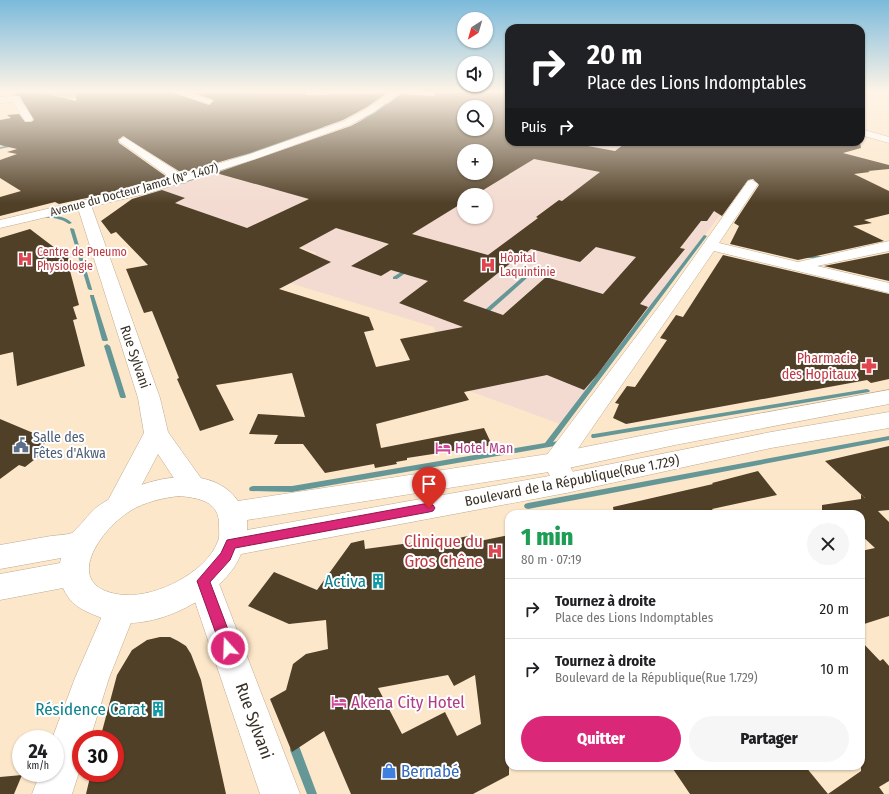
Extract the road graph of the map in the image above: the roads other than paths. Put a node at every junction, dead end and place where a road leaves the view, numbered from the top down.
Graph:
1 (329, 129) edge
2 (865, 133) edge
3 (124, 140) dead end
4 (889, 140) edge
5 (182, 180) junction
6 (752, 184) dead end
7 (84, 205) junction
8 (0, 224) edge
9 (710, 246) junction
10 (889, 246) edge
11 (796, 266) junction
12 (889, 288) edge
13 (889, 398) edge
14 (889, 420) edge
15 (156, 432) junction
16 (560, 472) junction
17 (194, 488) junction
18 (119, 504) junction
19 (232, 512) junction
20 (80, 543) junction
21 (232, 544) junction
22 (0, 557) edge
23 (74, 573) junction
24 (204, 581) junction
25 (0, 587) edge
26 (120, 610) junction
27 (52, 794) edge
28 (280, 794) edge

1 - 5 street, Avenue du Docteur Jamot (N° 1.407)
2 - 4 street
3 - 5 street
5 - 7 street, Avenue du Docteur Jamot (N° 1.407)
6 - 9 street
7 - 8 street, Avenue du Docteur Jamot (N° 1.407)
7 - 15 street, Rue Sylvani
9 - 11 street
9 - 16 street
10 - 11 street
11 - 12 street
13 - 16 street, Boulevard de la République(Rue 1.729)
14 - 16 street, Boulevard de la République(Rue 1.729)
15 - 17 street
15 - 18 street
16 - 19 street, Boulevard de la République(Rue 1.729)
16 - 21 street, Boulevard de la République(Rue 1.729)
17 - 18 street
17 - 19 street
18 - 20 street
19 - 21 street
20 - 22 street
20 - 23 street
21 - 24 street
23 - 25 street
23 - 26 street
24 - 26 street
24 - 28 street, Rue Sylvani
26 - 27 street

